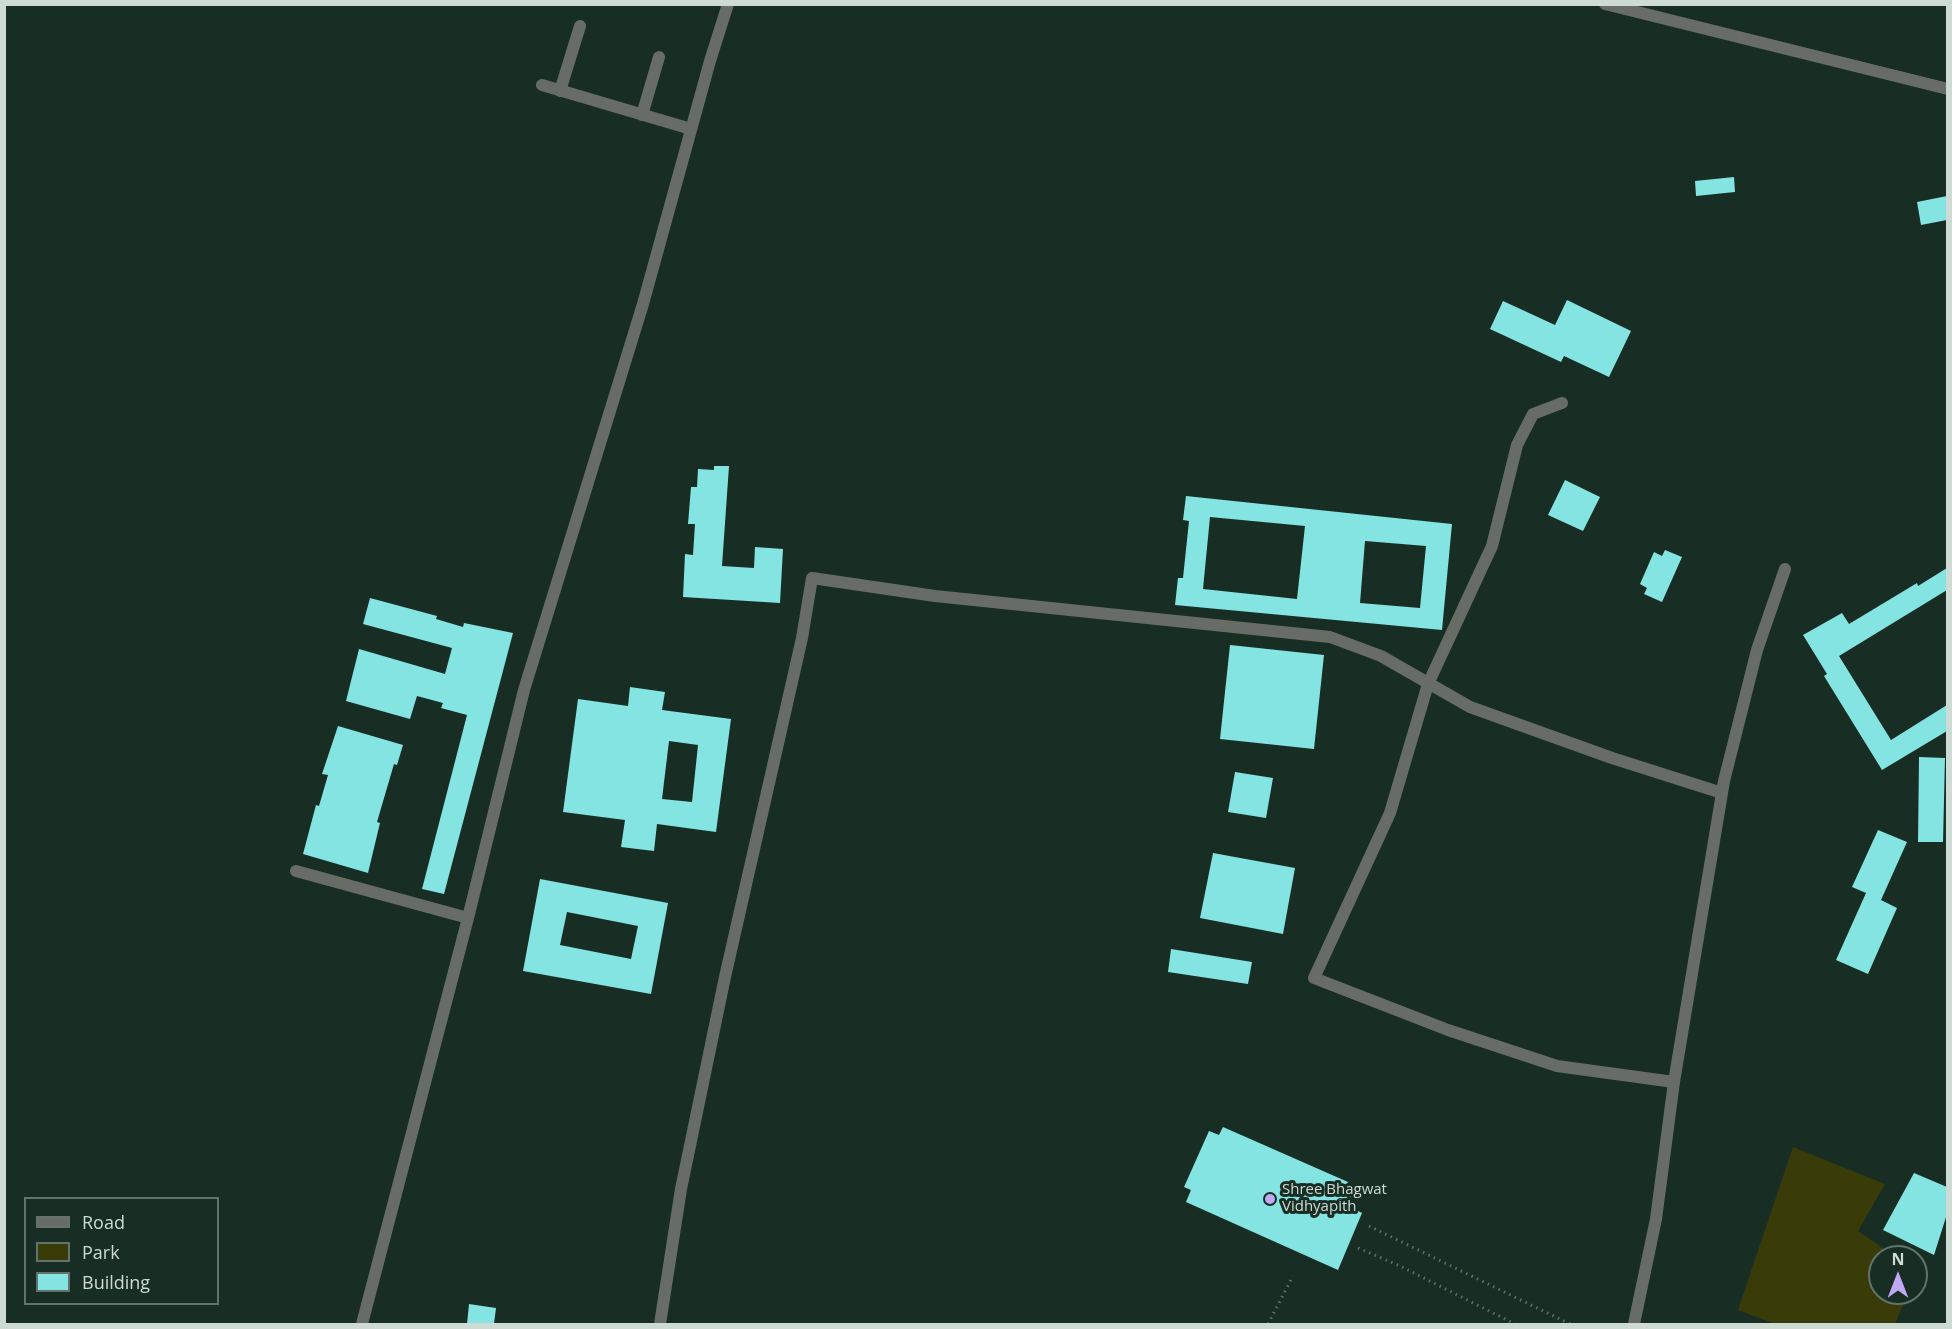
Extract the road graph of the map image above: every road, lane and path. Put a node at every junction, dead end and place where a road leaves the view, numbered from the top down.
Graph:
1 (728, 4) edge
2 (1605, 4) edge
3 (580, 26) dead end
4 (659, 57) dead end
5 (542, 85) dead end
6 (1947, 89) edge
7 (561, 91) junction
8 (642, 115) junction
9 (691, 129) junction
10 (1562, 403) dead end
11 (1785, 569) dead end
12 (1428, 684) junction
13 (1722, 793) junction
14 (296, 871) dead end
15 (468, 918) junction
16 (1674, 1082) junction
17 (1369, 1226) dead end
18 (1358, 1248) dead end
19 (1293, 1276) dead end
20 (362, 1324) edge
21 (660, 1324) edge
22 (1268, 1324) edge
23 (1515, 1324) edge
24 (1570, 1324) edge
25 (1634, 1324) edge

1 - 9 street
2 - 6 street
3 - 7 street
4 - 8 street
5 - 7 street
7 - 8 street
8 - 9 street
9 - 15 street
10 - 12 street
11 - 13 street
12 - 13 street
12 - 16 street
12 - 21 street
13 - 16 street
14 - 15 street
15 - 20 street
16 - 25 street
17 - 24 path
18 - 23 path
19 - 22 path

